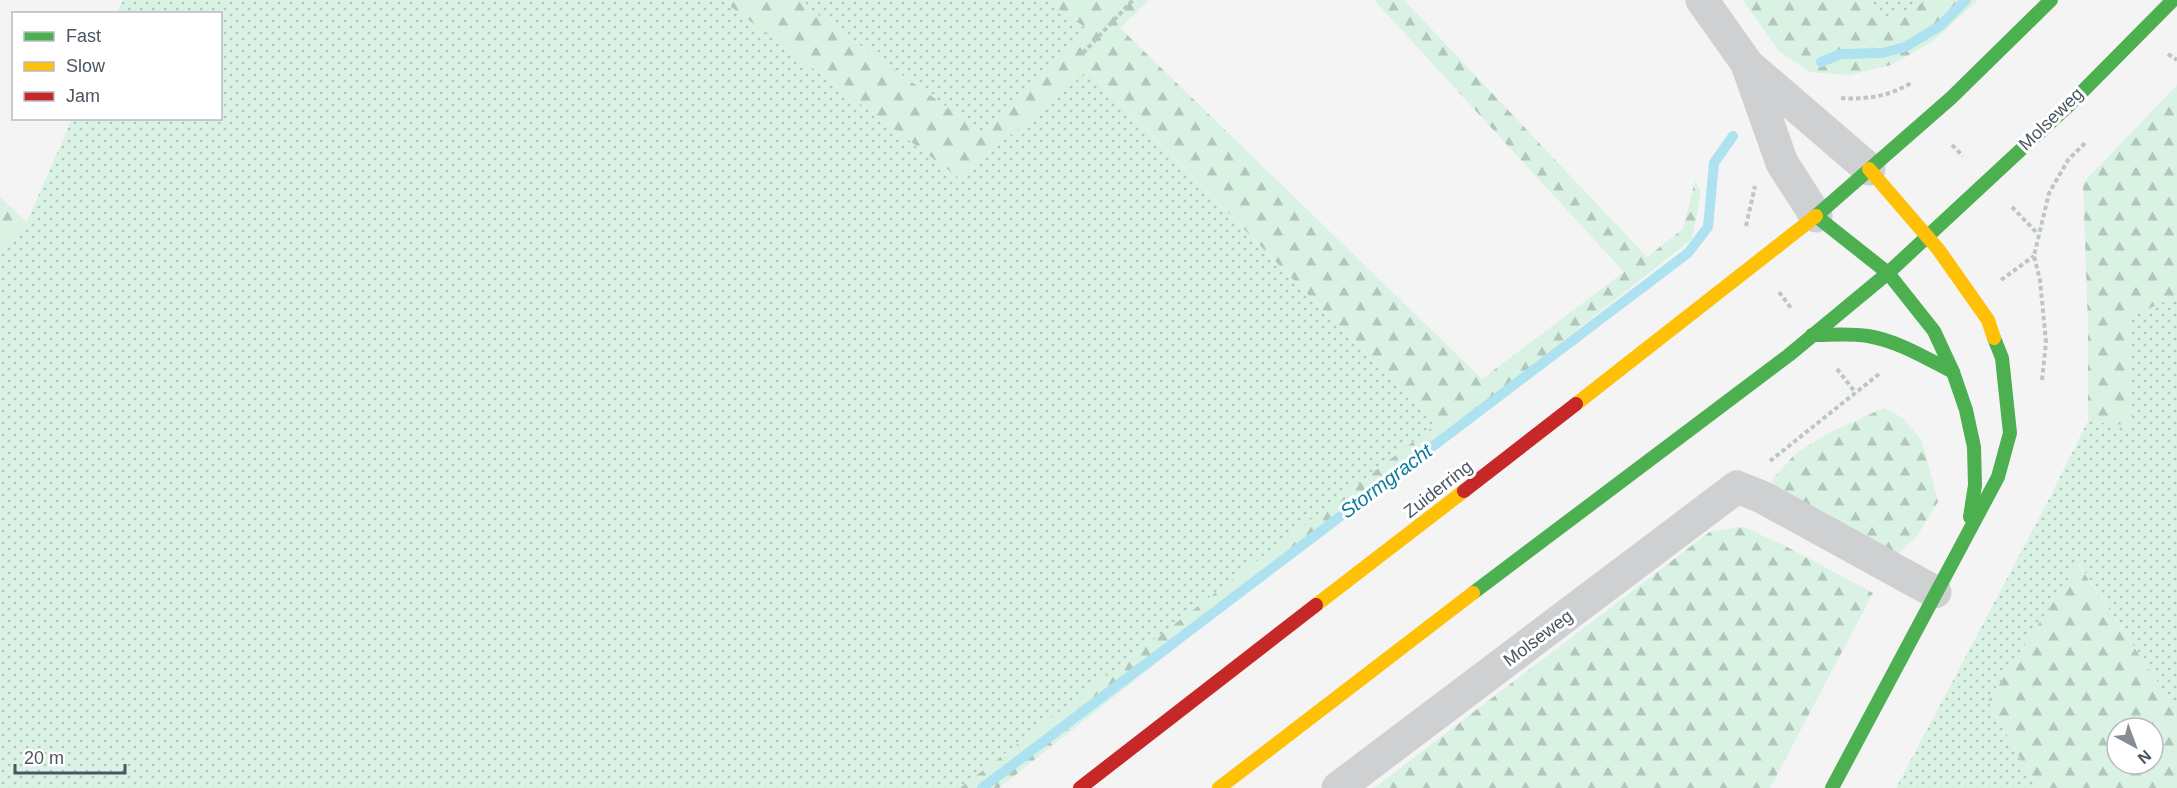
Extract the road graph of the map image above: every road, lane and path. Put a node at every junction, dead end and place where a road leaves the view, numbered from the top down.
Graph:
1 (1133, 0) edge
2 (1702, 0) edge
3 (2051, 0) edge
4 (2173, 0) edge
5 (1083, 53) dead end
6 (2169, 54) dead end
7 (2164, 60) dead end
8 (1748, 65) junction
9 (1915, 80) dead end
10 (1861, 99) dead end
11 (2093, 134) dead end
12 (1869, 169) junction
13 (1756, 182) dead end
14 (1815, 216) junction
15 (1927, 236) junction
16 (2034, 256) dead end
17 (1757, 264) junction
18 (1888, 273) junction
19 (1812, 335) junction
20 (1953, 372) junction
21 (1737, 488) junction
22 (1968, 533) junction
23 (1935, 592) junction
24 (1080, 788) edge
25 (1219, 788) edge
26 (1338, 788) edge
27 (1832, 788) edge

1 - 5 path
2 - 8 street
3 - 12 main road
4 - 15 main road, Molseweg
6 - 7 path
8 - 12 street
8 - 14 street
9 - 10 path
11 - 16 path
12 - 14 main road
12 - 15 main road
13 - 17 path
14 - 17 main road, Zuiderring
14 - 18 main road
15 - 18 main road, Molseweg
15 - 22 main road
17 - 19 path
17 - 24 main road, Zuiderring
18 - 19 main road
18 - 20 main road
19 - 20 main road
19 - 21 path
19 - 25 main road
20 - 22 main road
21 - 23 street
21 - 26 street, Molseweg
22 - 23 main road
23 - 27 main road

